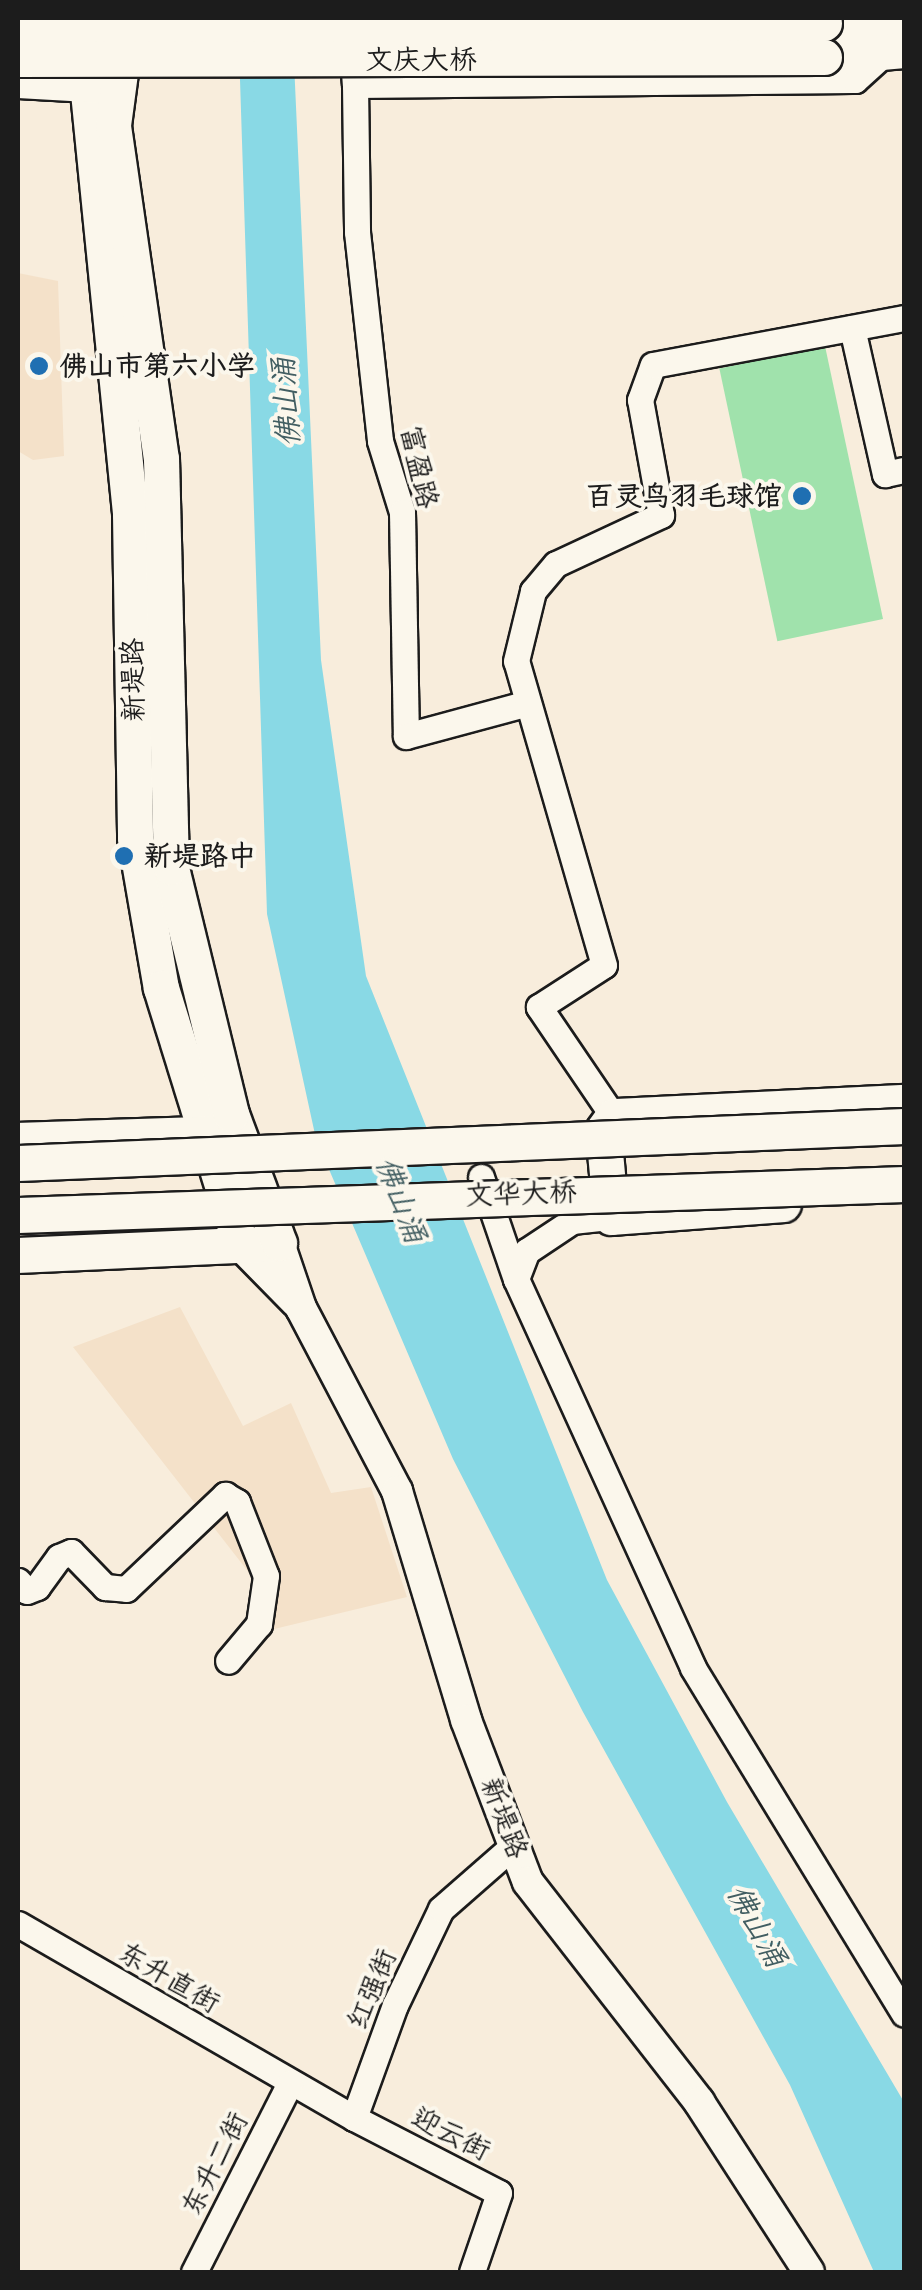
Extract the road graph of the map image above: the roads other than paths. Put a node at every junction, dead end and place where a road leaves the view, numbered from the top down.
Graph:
1 (97, 18) edge
2 (128, 18) edge
3 (349, 18) edge
4 (904, 18) edge
5 (18, 25) edge
6 (824, 40) junction
7 (895, 51) edge
8 (18, 59) edge
9 (18, 80) edge
10 (102, 84) junction
11 (355, 85) junction
12 (904, 318) edge
13 (852, 328) junction
14 (904, 470) edge
15 (528, 703) junction
16 (904, 1102) edge
17 (614, 1116) junction
18 (904, 1126) edge
19 (222, 1133) junction
20 (18, 1140) edge
21 (18, 1163) edge
22 (481, 1177) dead end
23 (904, 1184) edge
24 (904, 1200) edge
25 (18, 1214) edge
26 (611, 1217) junction
27 (279, 1243) junction
28 (242, 1247) junction
29 (18, 1255) edge
30 (516, 1279) junction
31 (301, 1308) junction
32 (18, 1581) edge
33 (228, 1661) dead end
34 (514, 1845) junction
35 (18, 1924) edge
36 (904, 2014) edge
37 (290, 2084) junction
38 (354, 2118) junction
39 (194, 2272) edge
40 (472, 2272) edge
41 (809, 2272) edge

1 - 10 main road, 新堤路
2 - 10 main road, 新堤路
3 - 11 street, 富盈路
4 - 6 main road
5 - 6 main road, 文庆大桥, bridge
6 - 7 main road
6 - 8 main road, 文庆大桥, bridge
7 - 11 street
9 - 10 main road
10 - 19 main road, 新堤路
11 - 15 street, 富盈路
12 - 13 street
13 - 14 street
13 - 15 street
15 - 17 street
16 - 17 main road
17 - 26 main road
18 - 21 main road, bridge
19 - 20 main road
19 - 27 main road, 新堤路
19 - 28 main road, 新堤路
22 - 30 street
23 - 25 main road, 文华大桥, bridge
24 - 26 main road
26 - 30 street
27 - 28 main road
27 - 31 street, 新堤路
28 - 29 main road
28 - 31 street, 新堤路
30 - 36 street
31 - 34 street, 新堤路
32 - 33 street
34 - 38 street, 红强街
34 - 41 street, 新堤路
35 - 37 street, 东升直街
37 - 38 street
37 - 39 street, 东升二街
38 - 40 street, 迎云街

